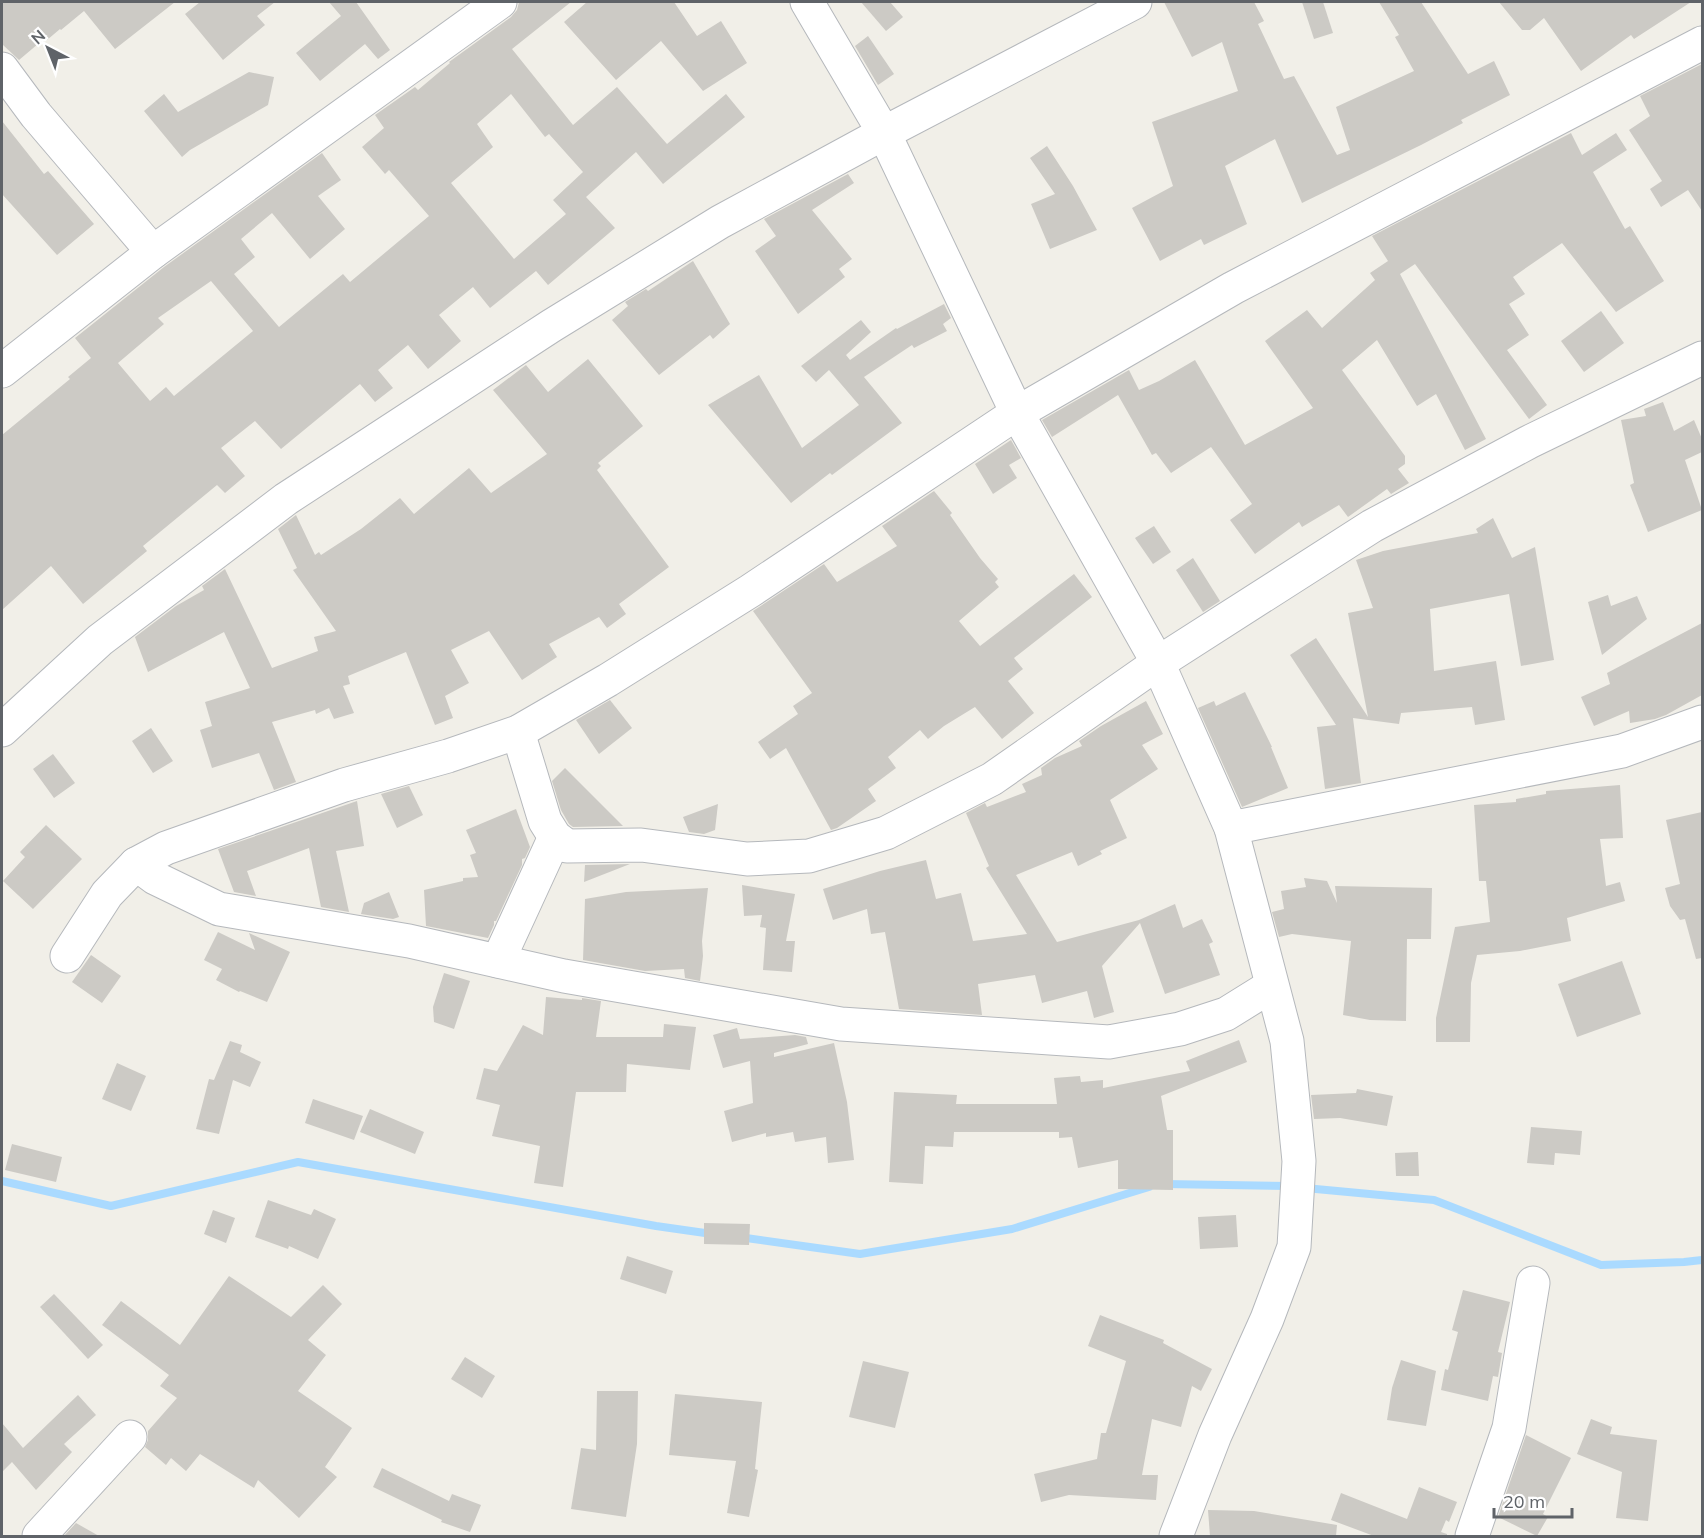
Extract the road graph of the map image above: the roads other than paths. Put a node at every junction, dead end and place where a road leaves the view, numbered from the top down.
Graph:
1 (500, 2) edge
2 (807, 2) edge
3 (1135, 2) edge
4 (1702, 43) edge
5 (2, 69) edge
6 (884, 133) junction
7 (153, 252) junction
8 (1702, 358) edge
9 (2, 371) edge
10 (1017, 413) junction
11 (1158, 663) junction
12 (1702, 722) edge
13 (2, 730) edge
14 (518, 732) junction
15 (1231, 828) junction
16 (555, 837) junction
17 (136, 864) junction
18 (67, 956) dead end
19 (498, 961) junction
20 (1271, 986) junction
21 (1533, 1283) dead end
22 (130, 1437) dead end
23 (39, 1536) edge
24 (1176, 1536) edge
25 (1472, 1536) edge

1 - 7 street
2 - 6 street
3 - 6 street
4 - 10 street
5 - 7 street
6 - 10 street
6 - 13 street
7 - 9 street
8 - 11 street
10 - 11 street
10 - 14 street
11 - 15 street
11 - 16 street
12 - 15 street
14 - 16 street
14 - 17 street
15 - 20 street
16 - 19 street
17 - 18 street
17 - 19 street
19 - 20 street
20 - 24 street
21 - 25 street
22 - 23 street

